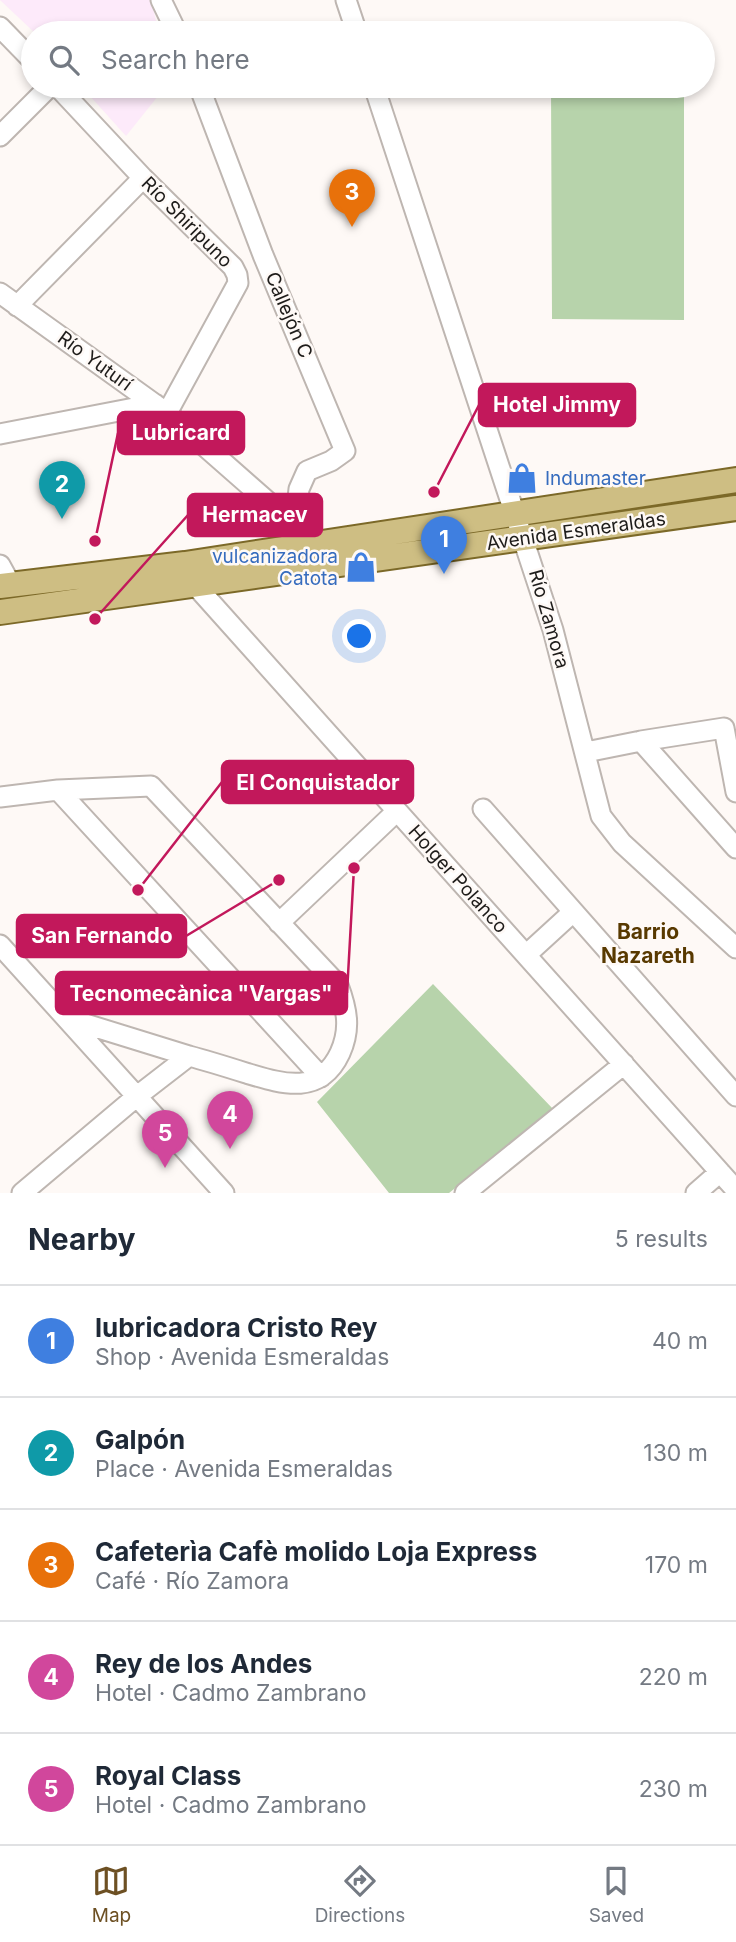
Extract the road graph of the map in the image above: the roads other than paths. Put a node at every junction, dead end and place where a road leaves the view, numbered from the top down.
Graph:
1 (161, 0) edge
2 (345, 0) edge
3 (171, 21) edge
4 (353, 21) edge
5 (0, 27) edge
6 (21, 49) edge
7 (38, 98) edge
8 (68, 98) edge
9 (204, 98) edge
10 (378, 98) edge
11 (0, 136) edge
12 (143, 178) junction
13 (0, 293) edge
14 (17, 306) junction
15 (161, 409) junction
16 (0, 434) edge
17 (736, 480) edge
18 (736, 508) edge
19 (516, 514) junction
20 (295, 525) junction
21 (524, 538) junction
22 (314, 543) junction
23 (185, 564) junction
24 (4, 579) edge
25 (196, 586) junction
26 (0, 612) edge
27 (641, 741) junction
28 (586, 752) junction
29 (58, 790) junction
30 (736, 792) edge
31 (0, 797) edge
32 (483, 809) dead end
33 (397, 811) junction
34 (736, 848) edge
35 (573, 912) junction
36 (279, 923) junction
37 (0, 945) edge
38 (736, 948) edge
39 (526, 955) junction
40 (65, 1018) junction
41 (189, 1056) junction
42 (624, 1064) junction
43 (321, 1077) junction
44 (736, 1096) edge
45 (136, 1097) junction
46 (720, 1172) junction
47 (736, 1190) edge
48 (22, 1193) edge
49 (224, 1193) edge
50 (465, 1193) edge
51 (696, 1193) edge

1 - 3 street
2 - 4 street
5 - 6 street
7 - 11 street
8 - 12 street, Río Shiripuno
9 - 20 street, Callejón C
10 - 19 street, Río Zamora
12 - 14 street
12 - 15 street, Río Shiripuno
13 - 14 street, Río Yuturí
14 - 15 street, Río Yuturí
15 - 16 street
15 - 20 street, Río Yuturí
17 - 19 main road, Avenida Esmeraldas
18 - 21 main road, Avenida Esmeraldas
19 - 21 street, Río Zamora
19 - 22 main road, Avenida Esmeraldas
20 - 22 street, Río Yuturí
21 - 25 main road, Avenida Esmeraldas
21 - 28 street, Río Zamora
22 - 23 main road, Avenida Esmeraldas
23 - 24 main road, Avenida Esmeraldas
23 - 25 street, Holger Polanco
25 - 26 main road, Avenida Esmeraldas
25 - 33 street, Holger Polanco
27 - 28 street
27 - 30 street
27 - 34 street
28 - 38 street, Río Zamora
29 - 31 street
29 - 36 street
29 - 43 street
32 - 35 street
33 - 36 street
33 - 39 street, Holger Polanco
35 - 39 street
35 - 44 street
36 - 43 street
37 - 40 street
39 - 42 street, Holger Polanco
40 - 41 street
40 - 45 street
41 - 43 street
41 - 45 street
42 - 46 street, Holger Polanco
42 - 50 street
45 - 48 street
45 - 49 street
46 - 47 street, Holger Polanco
46 - 51 street

